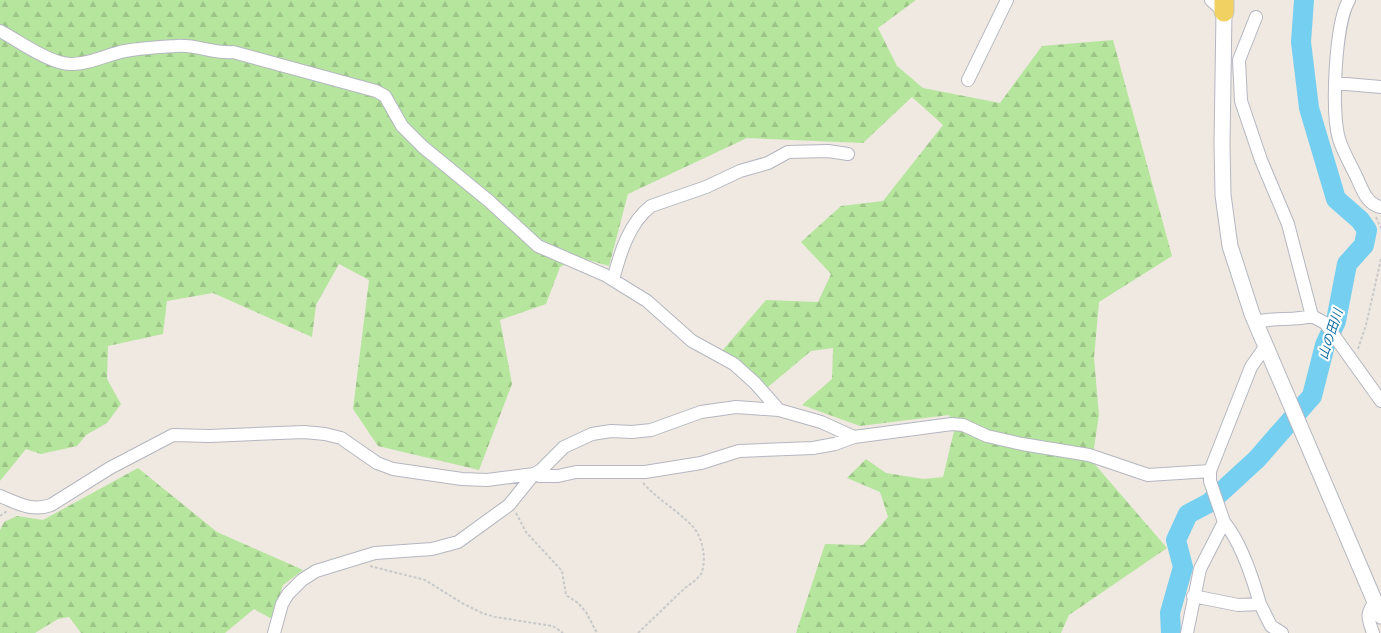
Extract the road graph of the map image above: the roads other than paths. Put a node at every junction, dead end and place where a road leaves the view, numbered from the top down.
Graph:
1 (1007, 0) edge
2 (1349, 0) edge
3 (1220, 4) edge
4 (1256, 17) dead end
5 (0, 30) edge
6 (968, 80) dead end
7 (1335, 83) junction
8 (1381, 87) edge
9 (848, 154) dead end
10 (1381, 207) edge
11 (613, 280) junction
12 (1312, 316) junction
13 (1256, 322) junction
14 (1265, 347) junction
15 (1381, 401) edge
16 (779, 410) junction
17 (854, 437) junction
18 (1210, 471) junction
19 (534, 474) junction
20 (0, 496) edge
21 (1224, 522) junction
22 (1194, 596) junction
23 (1376, 601) junction
24 (1260, 604) junction
25 (1381, 616) edge
26 (274, 633) edge
27 (1187, 633) edge
28 (1282, 633) edge
29 (1372, 633) edge

1 - 6 street
2 - 7 street
3 - 13 street
4 - 12 street
5 - 11 street
7 - 8 street
7 - 10 street
9 - 11 street
11 - 16 street
12 - 13 street
12 - 15 street
13 - 14 street
14 - 18 street
14 - 23 street
16 - 17 street
16 - 19 street
17 - 18 street
17 - 19 street
18 - 21 street
19 - 20 street
19 - 26 street
21 - 22 street
21 - 24 street
22 - 24 street
22 - 27 street
23 - 25 street
23 - 29 street
24 - 28 street

